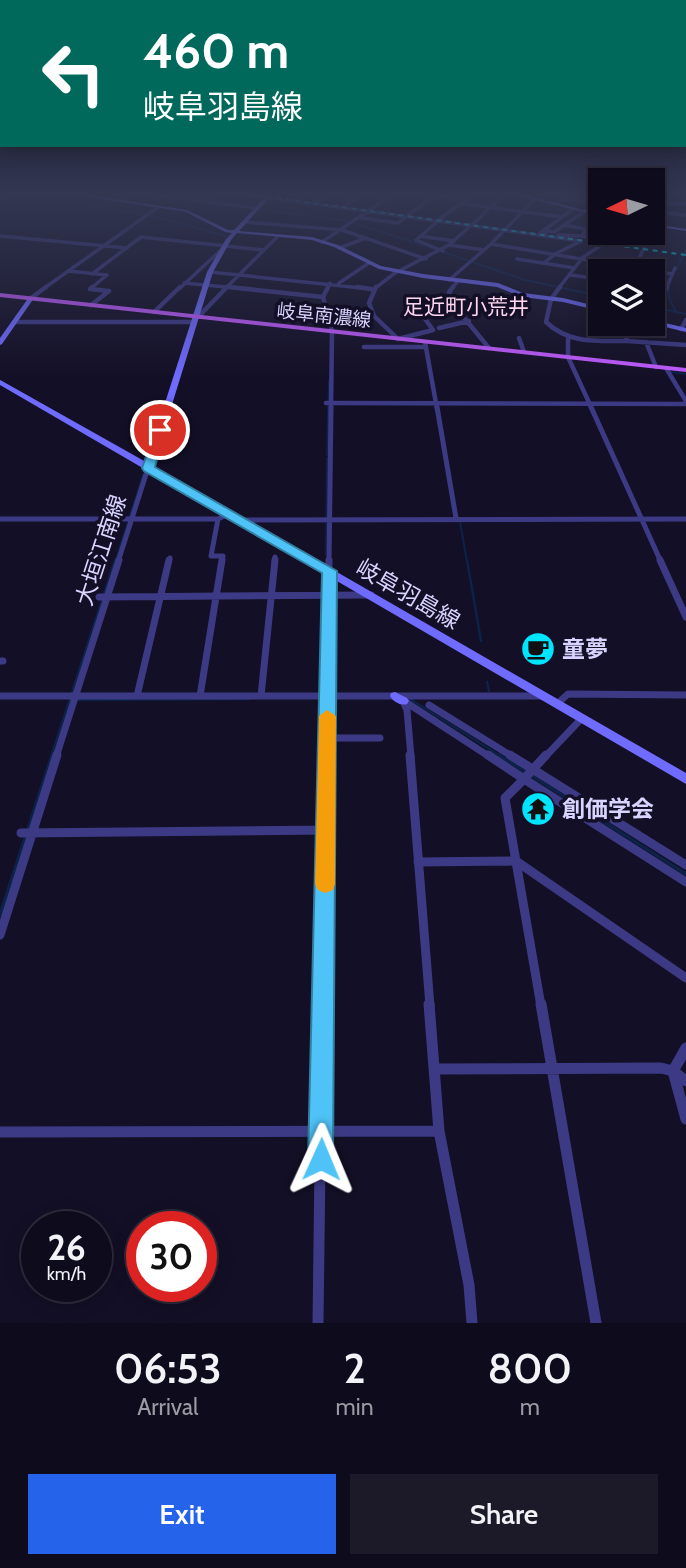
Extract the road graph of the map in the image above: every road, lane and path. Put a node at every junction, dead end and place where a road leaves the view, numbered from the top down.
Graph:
1 (89, 256) edge
2 (117, 256) edge
3 (214, 256) edge
4 (219, 256) edge
5 (258, 256) edge
6 (354, 256) edge
7 (417, 256) edge
8 (433, 256) edge
9 (477, 256) edge
10 (553, 256) edge
11 (564, 256) edge
12 (586, 256) edge
13 (426, 259) junction
14 (517, 259) dead end
15 (581, 259) junction
16 (588, 260) edge
17 (369, 263) junction
18 (544, 263) junction
19 (575, 268) junction
20 (675, 268) dead end
21 (67, 271) junction
22 (400, 271) junction
23 (210, 272) junction
24 (665, 273) edge
25 (92, 274) junction
26 (672, 274) junction
27 (240, 275) junction
28 (570, 275) junction
29 (588, 277) edge
30 (449, 280) junction
31 (458, 281) junction
32 (184, 283) junction
33 (332, 283) junction
34 (205, 285) junction
35 (228, 288) junction
36 (372, 289) junction
37 (665, 290) edge
38 (0, 295) edge
39 (323, 297) junction
40 (31, 298) junction
41 (551, 299) junction
42 (91, 305) junction
43 (588, 307) edge
44 (418, 309) dead end
45 (154, 312) junction
46 (194, 318) junction
47 (686, 320) edge
48 (469, 321) junction
49 (14, 323) junction
50 (665, 325) edge
51 (439, 328) dead end
52 (684, 329) edge
53 (332, 331) junction
54 (626, 336) edge
55 (519, 338) dead end
56 (398, 339) junction
57 (568, 339) junction
58 (627, 341) junction
59 (646, 342) junction
60 (0, 343) edge
61 (426, 344) junction
62 (686, 345) edge
63 (364, 347) dead end
64 (489, 348) junction
65 (524, 352) junction
66 (568, 357) junction
67 (656, 367) junction
68 (666, 368) junction
69 (686, 370) edge
70 (0, 382) edge
71 (686, 402) edge
72 (329, 403) junction
73 (437, 403) junction
74 (589, 404) junction
75 (148, 468) junction
76 (230, 513) junction
77 (327, 518) junction
78 (456, 518) junction
79 (0, 519) edge
80 (128, 519) junction
81 (218, 519) junction
82 (642, 519) junction
83 (686, 519) edge
84 (240, 520) junction
85 (275, 557) dead end
86 (170, 558) dead end
87 (330, 571) junction
88 (330, 595) junction
89 (372, 595) junction
90 (161, 596) junction
91 (216, 596) junction
92 (271, 596) junction
93 (104, 597) junction
94 (686, 617) edge
95 (261, 695) junction
96 (327, 695) junction
97 (686, 695) edge
98 (0, 696) edge
99 (73, 696) junction
100 (137, 696) junction
101 (200, 696) junction
102 (544, 696) junction
103 (399, 699) junction
104 (557, 704) junction
105 (429, 705) dead end
106 (582, 718) junction
107 (327, 738) junction
108 (380, 738) dead end
109 (533, 769) junction
110 (524, 779) junction
111 (686, 779) edge
112 (326, 830) junction
113 (27, 833) junction
114 (516, 861) junction
115 (418, 862) junction
116 (686, 865) edge
117 (686, 882) edge
118 (0, 935) edge
119 (686, 978) edge
120 (686, 1048) edge
121 (551, 1068) junction
122 (435, 1069) junction
123 (673, 1071) junction
124 (686, 1081) edge
125 (686, 1119) edge
126 (439, 1131) junction
127 (0, 1132) edge
128 (321, 1132) junction
129 (318, 1323) edge
130 (472, 1323) edge
131 (596, 1323) edge

1 - 21 street
2 - 25 street
3 - 32 street
4 - 23 street, 大垣江南線
5 - 27 street
6 - 17 street
7 - 13 street
8 - 13 street
9 - 30 street
10 - 18 street
11 - 15 street
12 - 15 street
13 - 22 street
14 - 18 street
15 - 16 street
15 - 19 street
17 - 22 street
17 - 33 street
18 - 19 street
19 - 28 street
20 - 26 street
21 - 25 street
21 - 40 street
22 - 30 street
22 - 36 street
23 - 27 street
23 - 34 street, 大垣江南線
24 - 26 street
25 - 42 street
26 - 37 street
27 - 33 street
27 - 35 street
28 - 29 street
28 - 41 street
30 - 31 street
31 - 41 street
31 - 48 street
32 - 34 street
32 - 45 street
33 - 36 street
33 - 39 street
34 - 35 street
34 - 46 street, 大垣江南線
35 - 39 street
35 - 46 street
36 - 56 street
38 - 40 main road, 岐阜南濃線
39 - 53 street
40 - 42 main road, 岐阜南濃線
40 - 49 street
41 - 43 street
41 - 57 street
42 - 45 main road, 岐阜南濃線
44 - 56 street
45 - 46 main road, 岐阜南濃線
46 - 49 street
46 - 53 main road, 岐阜南濃線
46 - 75 street, 大垣江南線
47 - 52 street
48 - 51 street
48 - 64 street
49 - 60 street
50 - 52 street
53 - 56 main road, 岐阜南濃線
53 - 72 street
54 - 58 street
55 - 65 street
56 - 61 main road, 岐阜南濃線
57 - 58 street
57 - 66 street
58 - 59 street
59 - 62 street
59 - 67 street
61 - 63 street
61 - 64 main road, 岐阜南濃線
61 - 73 street
64 - 65 main road, 岐阜南濃線
65 - 66 main road, 岐阜南濃線
66 - 67 main road, 岐阜南濃線
66 - 74 street
67 - 68 main road, 岐阜南濃線
68 - 69 main road, 岐阜南濃線
68 - 71 street
70 - 75 street, 岐阜羽島線
71 - 74 street
72 - 73 street
72 - 77 street
73 - 74 street
73 - 78 street
74 - 82 street
75 - 76 street, 岐阜羽島線
75 - 80 street, 大垣江南線
76 - 81 street
76 - 84 street, 岐阜羽島線
77 - 78 street
77 - 84 street
77 - 87 street
78 - 82 street
79 - 80 street
80 - 81 street
80 - 93 street, 大垣江南線
81 - 91 street
82 - 83 street
82 - 94 street
84 - 87 street, 岐阜羽島線
85 - 92 street
86 - 90 street
87 - 88 street
87 - 89 street, 岐阜羽島線
88 - 89 street
88 - 92 street
88 - 96 street
89 - 102 street, 岐阜羽島線
90 - 91 street
90 - 93 street
90 - 100 street
91 - 92 street
91 - 101 street
92 - 95 street
93 - 99 street, 大垣江南線
95 - 96 street
95 - 101 street
96 - 103 street
96 - 107 street
97 - 104 street
98 - 99 street
99 - 100 street
99 - 113 street, 大垣江南線
100 - 101 street
102 - 103 street
102 - 104 street, 岐阜羽島線
103 - 110 street
103 - 115 street
104 - 106 street, 岐阜羽島線
105 - 109 street
106 - 109 street
106 - 111 street, 岐阜羽島線
107 - 108 street
107 - 112 street
109 - 110 street
109 - 116 street
110 - 114 street
110 - 117 street
112 - 113 street
112 - 128 street
113 - 118 street, 大垣江南線
114 - 115 street
114 - 119 street
114 - 121 street
115 - 122 street
120 - 123 street
121 - 122 street
121 - 123 street
121 - 131 street
122 - 126 street
123 - 124 street
123 - 125 street
126 - 128 street
126 - 130 street
127 - 128 street
128 - 129 street

